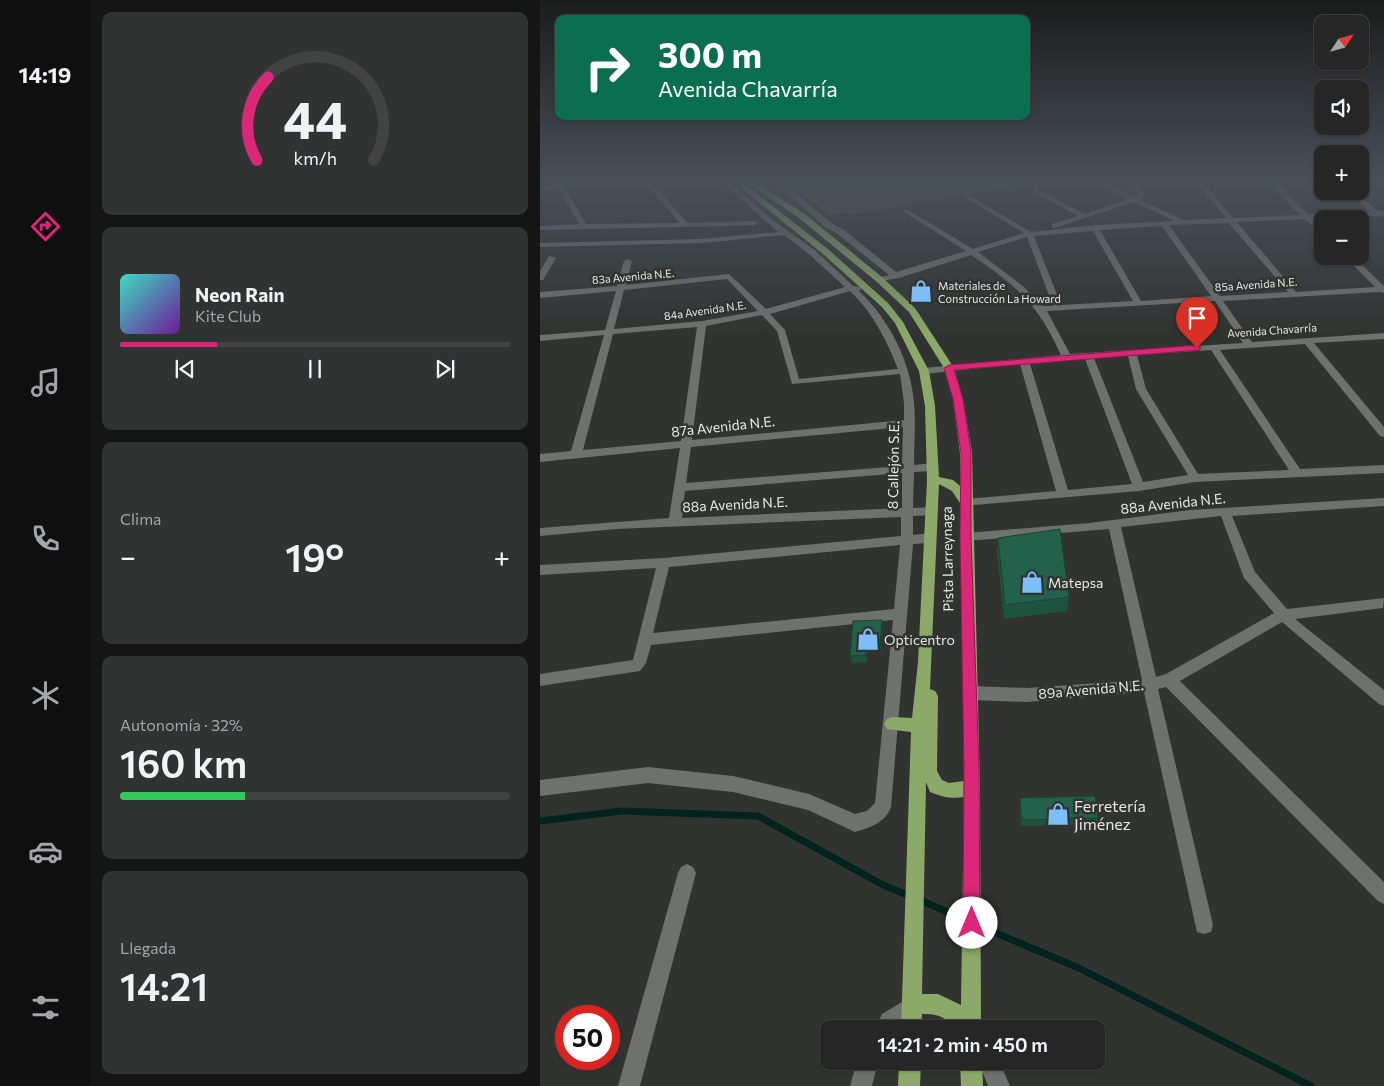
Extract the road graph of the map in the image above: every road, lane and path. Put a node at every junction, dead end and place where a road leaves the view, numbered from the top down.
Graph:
1 (786, 233) joint
2 (801, 233) edge
3 (822, 233) edge
4 (834, 233) edge
5 (842, 233) edge
6 (940, 233) edge
7 (1034, 233) edge
8 (1042, 233) edge
9 (1098, 233) edge
10 (1171, 233) edge
11 (1242, 233) edge
12 (1030, 234) junction
13 (540, 245) edge
14 (970, 252) junction
15 (552, 258) dead end
16 (628, 261) dead end
17 (859, 263) junction
18 (1357, 265) edge
19 (896, 276) junction
20 (540, 278) edge
21 (880, 280) junction
22 (852, 288) junction
23 (620, 289) junction
24 (869, 289) junction
25 (1383, 290) edge
26 (1292, 293) junction
27 (540, 295) edge
28 (1218, 298) junction
29 (1138, 303) junction
30 (1058, 308) junction
31 (1040, 309) junction
32 (766, 312) junction
33 (702, 324) junction
34 (608, 332) junction
35 (1384, 336) edge
36 (540, 338) edge
37 (1307, 341) junction
38 (1249, 344) junction
39 (1214, 347) junction
40 (1132, 353) junction
41 (1089, 356) junction
42 (1067, 357) junction
43 (1024, 361) junction
44 (949, 368) junction
45 (904, 371) junction
46 (924, 371) junction
47 (909, 423) junction
48 (1384, 434) edge
49 (687, 444) junction
50 (576, 455) junction
51 (540, 458) edge
52 (932, 467) junction
53 (908, 468) junction
54 (1384, 469) edge
55 (1296, 472) junction
56 (1195, 478) junction
57 (933, 480) junction
58 (680, 487) junction
59 (1139, 487) junction
60 (1063, 493) junction
61 (1384, 502) edge
62 (966, 504) junction
63 (931, 511) junction
64 (908, 512) junction
65 (1224, 512) junction
66 (675, 522) junction
67 (1114, 524) junction
68 (540, 532) edge
69 (966, 536) junction
70 (930, 538) junction
71 (907, 540) junction
72 (664, 563) junction
73 (540, 570) edge
74 (1383, 603) edge
75 (901, 614) junction
76 (1283, 615) junction
77 (645, 640) junction
78 (925, 662) junction
79 (540, 680) edge
80 (1169, 680) junction
81 (1151, 684) junction
82 (971, 693) junction
83 (1384, 699) edge
84 (892, 724) junction
85 (919, 726) junction
86 (540, 788) edge
87 (972, 788) junction
88 (687, 873) dead end
89 (1384, 894) edge
90 (1204, 925) dead end
91 (912, 1006) junction
92 (891, 1020) edge
93 (911, 1020) edge
94 (964, 1020) edge
95 (971, 1020) edge
96 (865, 1070) edge
97 (910, 1070) edge
98 (971, 1070) edge
99 (992, 1070) edge
100 (629, 1086) edge
101 (861, 1086) edge
102 (909, 1086) edge
103 (972, 1086) edge
104 (999, 1086) edge

1 - 13 street
1 - 22 street, 8 Callejón S.E.
2 - 24 main road, Pista Larreynaga
3 - 17 main road, Pista Larreynaga
4 - 17 main road
5 - 19 street
6 - 14 street
7 - 12 street
8 - 12 street
9 - 29 street
10 - 28 street
11 - 26 street
12 - 14 street
12 - 30 street
14 - 19 street
14 - 31 street
15 - 20 street
16 - 23 street
17 - 21 main road, Pista Larreynaga
18 - 25 street
19 - 21 street
21 - 44 main road, Pista Larreynaga
22 - 24 street, 84a Avenida N.E.
22 - 32 street, 84a Avenida N.E.
22 - 45 street, 8 Callejón S.E.
23 - 27 street, 83a Avenida N.E.
23 - 32 street, 83a Avenida N.E.
23 - 34 street
24 - 46 main road, Pista Larreynaga
25 - 26 street, 85a Avenida N.E.
26 - 28 street, 85a Avenida N.E.
28 - 29 street, 85a Avenida N.E.
28 - 38 street
29 - 30 street, 85a Avenida N.E.
30 - 31 street, 85a Avenida N.E.
31 - 42 street
32 - 33 street, 84a Avenida N.E.
32 - 45 street
33 - 34 street, 84a Avenida N.E.
33 - 49 street
34 - 36 street, 84a Avenida N.E.
34 - 50 street
35 - 37 street, Avenida Chavarría
37 - 38 street, Avenida Chavarría
37 - 48 street
38 - 39 street, Avenida Chavarría
39 - 40 street, Avenida Chavarría
39 - 55 street
40 - 41 street, Avenida Chavarría
40 - 56 street
41 - 42 street, Avenida Chavarría
41 - 59 street
42 - 43 street, Avenida Chavarría
43 - 44 street, Avenida Chavarría
43 - 60 street
44 - 46 street, Avenida Chavarría
44 - 62 main road, Pista Larreynaga
45 - 47 street, 8 Callejón S.E.
46 - 52 main road, Pista Larreynaga
47 - 49 street, 87a Avenida N.E.
47 - 53 street, 8 Callejón S.E.
49 - 50 street, 87a Avenida N.E.
49 - 58 street
50 - 51 street, 87a Avenida N.E.
52 - 53 street
52 - 57 main road, Pista Larreynaga
53 - 58 street
53 - 64 street, 8 Callejón S.E.
54 - 55 street, 88a Avenida N.E.
55 - 56 street, 88a Avenida N.E.
56 - 59 street, 88a Avenida N.E.
57 - 62 main road
57 - 63 main road, Pista Larreynaga
58 - 66 street
59 - 60 street, 88a Avenida N.E.
60 - 62 street, 88a Avenida N.E.
61 - 65 street, 88a Avenida N.E.
62 - 69 main road, Pista Larreynaga
63 - 64 street, 88a Avenida N.E.
63 - 70 main road, Pista Larreynaga
64 - 66 street, 88a Avenida N.E.
64 - 71 street, 8 Callejón S.E.
65 - 67 street, 88a Avenida N.E.
65 - 76 street
66 - 68 street, 88a Avenida N.E.
67 - 69 street, 88a Avenida N.E.
67 - 81 street
69 - 82 main road, Pista Larreynaga
70 - 71 street
70 - 78 main road, Pista Larreynaga
71 - 72 street
71 - 75 street, 8 Callejón S.E.
72 - 73 street
72 - 77 street
74 - 76 street
75 - 77 street
75 - 84 street, 8 Callejón S.E.
76 - 80 street, 89a Avenida N.E.
76 - 83 street
77 - 79 street
78 - 85 main road, Pista Larreynaga
78 - 87 main road
80 - 81 street, 89a Avenida N.E.
80 - 89 street
81 - 82 street, 89a Avenida N.E.
81 - 90 street
82 - 87 main road, Pista Larreynaga
84 - 85 main road
84 - 86 street, 8 Callejón S.E.
85 - 91 main road, Pista Larreynaga
87 - 95 main road, Pista Larreynaga
88 - 100 street
91 - 92 street
91 - 93 main road, Pista Larreynaga
91 - 94 main road
96 - 101 street
97 - 102 main road
98 - 103 main road
99 - 104 street

